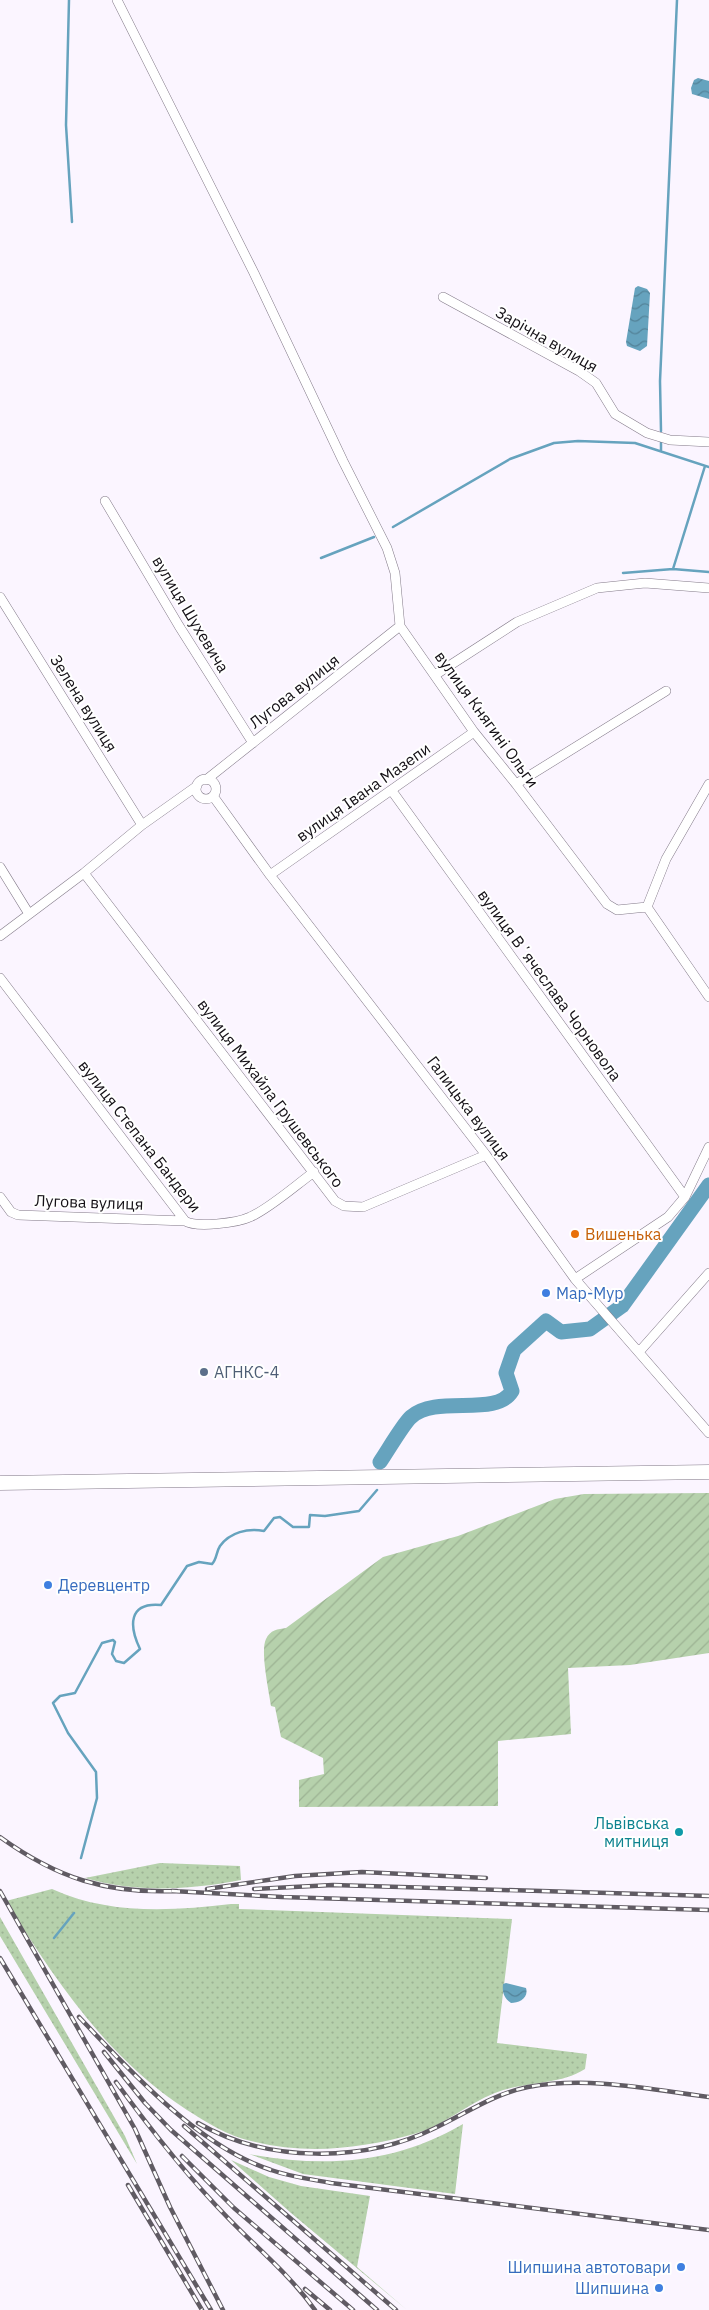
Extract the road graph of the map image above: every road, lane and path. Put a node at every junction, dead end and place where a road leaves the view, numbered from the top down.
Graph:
1 (117, 0) edge
2 (443, 298) dead end
3 (709, 442) edge
4 (105, 501) dead end
5 (709, 588) edge
6 (0, 597) edge
7 (400, 626) junction
8 (435, 675) junction
9 (666, 691) dead end
10 (474, 732) junction
11 (253, 743) junction
12 (206, 780) junction
13 (516, 784) junction
14 (709, 784) edge
15 (197, 786) junction
16 (392, 791) junction
17 (213, 796) junction
18 (142, 825) junction
19 (0, 867) edge
20 (84, 873) junction
21 (270, 875) junction
22 (646, 907) junction
23 (29, 914) junction
24 (0, 936) edge
25 (0, 978) edge
26 (709, 997) edge
27 (709, 1147) edge
28 (486, 1155) junction
29 (314, 1172) junction
30 (684, 1196) junction
31 (0, 1197) edge
32 (184, 1221) junction
33 (709, 1273) edge
34 (575, 1279) junction
35 (639, 1352) junction
36 (709, 1433) edge
37 (709, 1472) edge
38 (0, 1483) edge

1 - 7 street, вулиця Княгині Ольги
2 - 3 street, Зарічна вулиця
4 - 11 street, вулиця Шухевича
5 - 8 street
6 - 18 street, Зелена вулиця
7 - 8 street, вулиця Княгині Ольги
7 - 11 street, Лугова вулиця
8 - 10 street, вулиця Княгині Ольги
9 - 13 street
10 - 13 street, вулиця Княгині Ольги
10 - 16 street, вулиця Івана Мазепи
11 - 12 street, Лугова вулиця
12 - 15 street
12 - 17 street
13 - 22 street, вулиця Княгині Ольги
14 - 22 street
15 - 17 street
15 - 18 street
16 - 21 street, вулиця Івана Мазепи
16 - 30 street, вулиця Вʼячеслава Чорновола
17 - 21 street, Галицька вулиця
18 - 20 street
19 - 23 street
20 - 23 street
20 - 29 street, вулиця Михайла Грушевського
21 - 28 street, Галицька вулиця
22 - 26 street
23 - 24 street
25 - 32 street, вулиця Степана Бандери
27 - 30 street
28 - 29 street, вулиця Михайла Грушевського
28 - 34 street, Галицька вулиця
29 - 32 street, вулиця Степана Бандери
30 - 34 street
31 - 32 street, Лугова вулиця
33 - 35 street
34 - 35 street, Галицька вулиця
35 - 36 street, Галицька вулиця
37 - 38 highway

